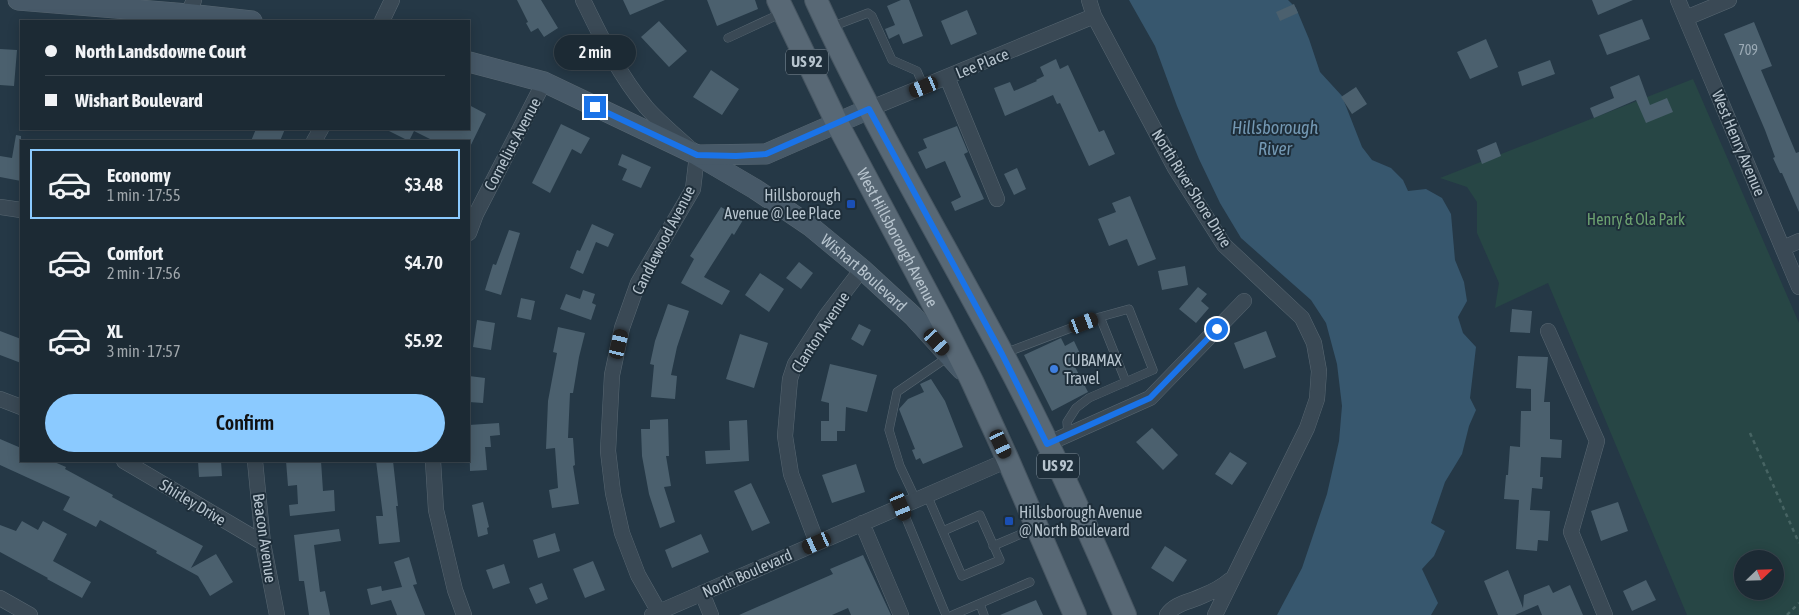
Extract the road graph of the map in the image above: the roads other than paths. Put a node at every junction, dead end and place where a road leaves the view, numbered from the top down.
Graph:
1 (18, 0) edge
2 (392, 0) edge
3 (583, 0) edge
4 (816, 0) edge
5 (1088, 0) edge
6 (1678, 0) edge
7 (1729, 0) edge
8 (781, 6) edge
9 (191, 7) edge
10 (1094, 16) junction
11 (1686, 18) junction
12 (248, 20) edge
13 (382, 20) edge
14 (829, 28) junction
15 (728, 38) dead end
16 (470, 62) edge
17 (947, 77) junction
18 (544, 82) junction
19 (924, 87) junction
20 (869, 109) junction
21 (837, 123) junction
22 (697, 155) junction
23 (997, 199) dead end
24 (0, 206) edge
25 (20, 210) edge
26 (470, 230) edge
27 (1799, 241) edge
28 (1783, 248) junction
29 (862, 269) junction
30 (1799, 287) edge
31 (1244, 302) dead end
32 (1100, 317) junction
33 (1548, 330) dead end
34 (1002, 354) junction
35 (949, 356) junction
36 (972, 381) junction
37 (1126, 382) junction
38 (0, 399) edge
39 (20, 407) edge
40 (1068, 435) junction
41 (1047, 444) junction
42 (1008, 460) junction
43 (126, 462) edge
44 (255, 462) edge
45 (433, 462) edge
46 (922, 497) junction
47 (901, 506) junction
48 (862, 523) junction
49 (1037, 527) junction
50 (943, 531) junction
51 (263, 543) junction
52 (817, 543) junction
53 (993, 546) junction
54 (1231, 579) junction
55 (1030, 582) dead end
56 (702, 593) junction
57 (0, 598) edge
58 (980, 604) junction
59 (655, 614) edge
60 (30, 615) edge
61 (277, 615) edge
62 (464, 615) edge
63 (711, 615) edge
64 (901, 615) edge
65 (946, 615) edge
66 (953, 615) edge
67 (984, 615) edge
68 (1075, 615) edge
69 (1125, 615) edge
70 (1168, 615) edge
71 (1214, 615) edge
72 (1606, 615) edge

1 - 9 street
2 - 13 street
3 - 22 street
4 - 14 main road, US 92
5 - 10 street, North River Shore Drive
6 - 11 street, West Henry Avenue
7 - 11 street
8 - 15 lane
8 - 21 main road, West Hillsborough Avenue / US 92
9 - 12 street
10 - 17 street, Lee Place
10 - 54 street, North River Shore Drive
11 - 28 street, West Henry Avenue
14 - 19 lane
14 - 20 main road, US 92
16 - 18 street, Wishart Boulevard
17 - 19 street, Lee Place
17 - 23 street
18 - 22 street, Wishart Boulevard
18 - 26 street, Cornelius Avenue
19 - 20 street, Lee Place
20 - 21 street
20 - 34 main road, US 92
21 - 22 street
21 - 36 main road, West Hillsborough Avenue / US 92
22 - 29 street, Wishart Boulevard
22 - 59 street, Candlewood Avenue
24 - 25 street
27 - 28 street
28 - 30 street, West Henry Avenue
29 - 35 street, Wishart Boulevard
29 - 52 street, Clanton Avenue
31 - 40 street
32 - 34 lane
32 - 37 lane
32 - 37 lane
33 - 72 street
34 - 41 main road, US 92
35 - 36 street, Wishart Boulevard
35 - 46 lane
36 - 42 main road, West Hillsborough Avenue / US 92
37 - 40 lane
38 - 39 street
40 - 41 street
41 - 69 main road, US 92
42 - 46 street, North Boulevard
42 - 49 main road, West Hillsborough Avenue / US 92
43 - 51 street, Shirley Drive
44 - 51 street, Beacon Avenue
45 - 62 street
46 - 47 street, North Boulevard
46 - 50 lane
47 - 48 street, North Boulevard
47 - 65 lane
48 - 52 street, North Boulevard
48 - 64 street
49 - 53 lane
49 - 68 main road, West Hillsborough Avenue / US 92
50 - 53 lane
50 - 53 lane
51 - 61 street, Beacon Avenue
52 - 56 street, North Boulevard
54 - 70 street
54 - 71 street, North River Shore Drive
55 - 58 lane
56 - 59 street, North Boulevard
56 - 63 street
57 - 60 street
58 - 66 lane
58 - 67 lane

